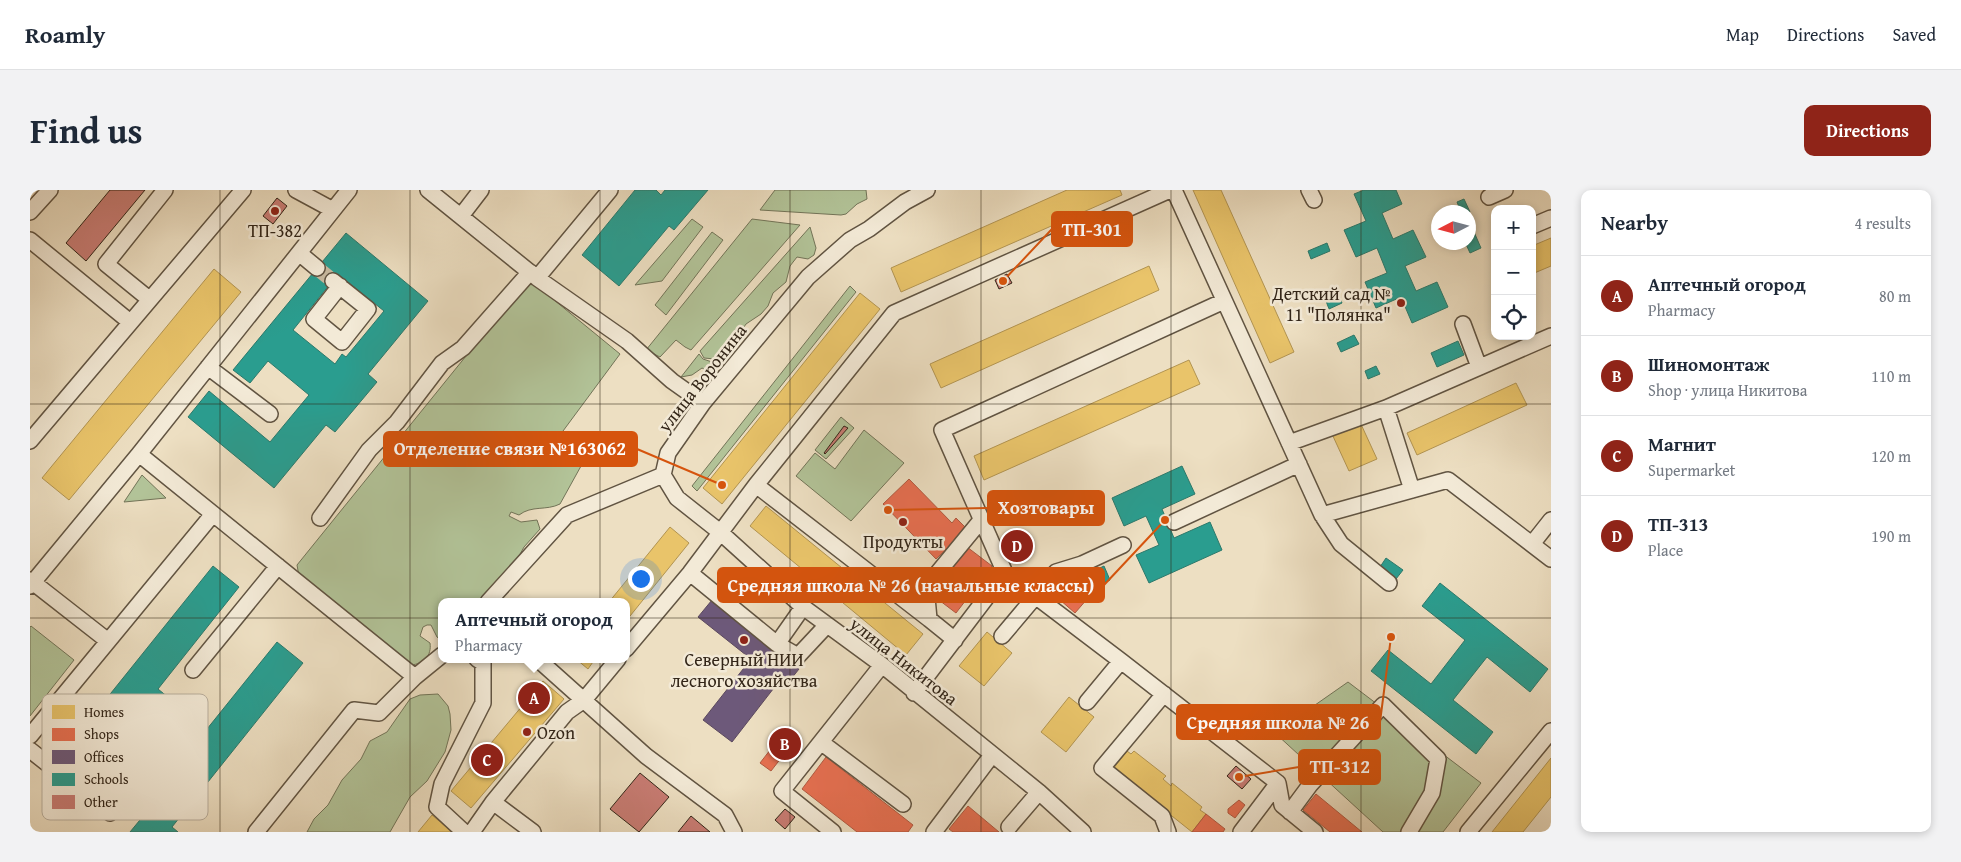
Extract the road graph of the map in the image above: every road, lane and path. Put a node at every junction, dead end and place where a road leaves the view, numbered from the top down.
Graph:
1 (50, 190) edge
2 (165, 190) edge
3 (244, 190) edge
4 (296, 190) edge
5 (349, 190) edge
6 (428, 190) edge
7 (481, 190) edge
8 (610, 190) edge
9 (927, 190) edge
10 (1172, 190) edge
11 (1505, 190) edge
12 (1489, 197) dead end
13 (30, 210) edge
14 (333, 210) junction
15 (461, 216) junction
16 (1551, 218) edge
17 (1536, 224) edge
18 (30, 240) edge
19 (299, 253) junction
20 (317, 268) tunnel mouth
21 (533, 275) junction
22 (149, 299) junction
23 (1224, 301) junction
24 (130, 322) junction
25 (1462, 324) dead end
26 (1551, 336) edge
27 (208, 367) junction
28 (1479, 367) junction
29 (703, 403) junction
30 (1386, 408) junction
31 (270, 414) dead end
32 (30, 441) edge
33 (1289, 443) junction
34 (139, 454) junction
35 (1299, 464) junction
36 (663, 475) junction
37 (756, 485) junction
38 (1412, 490) junction
39 (213, 514) junction
40 (1322, 515) junction
41 (320, 518) dead end
42 (982, 518) junction
43 (1551, 520) edge
44 (1174, 522) dead end
45 (720, 532) junction
46 (1532, 544) junction
47 (1123, 545) dead end
48 (1551, 559) edge
49 (278, 566) junction
50 (690, 573) junction
51 (1005, 573) junction
52 (31, 583) edge
53 (1389, 583) dead end
54 (1035, 596) junction
55 (492, 598) edge
56 (803, 607) junction
57 (928, 619) junction
58 (827, 625) junction
59 (1002, 636) dead end
60 (955, 640) junction
61 (108, 641) junction
62 (630, 644) edge
63 (777, 644) junction
64 (438, 658) edge
65 (1121, 661) junction
66 (482, 663) edge
67 (542, 663) dead end
68 (615, 663) edge
69 (882, 665) junction
70 (193, 670) dead end
71 (415, 677) junction
72 (914, 693) junction
73 (64, 694) edge
74 (1164, 694) junction
75 (584, 700) junction
76 (1087, 702) dead end
77 (42, 721) edge
78 (1551, 731) edge
79 (30, 736) edge
80 (822, 743) junction
81 (30, 750) edge
82 (992, 755) junction
83 (42, 759) edge
84 (1278, 783) junction
85 (1039, 792) junction
86 (494, 802) junction
87 (903, 804) dead end
88 (1290, 812) junction
89 (1009, 827) dead end
90 (256, 832) edge
91 (464, 832) edge
92 (472, 832) edge
93 (533, 832) edge
94 (734, 832) edge
95 (833, 832) edge
96 (934, 832) edge
97 (1084, 832) edge
98 (1168, 832) edge
99 (1241, 832) edge
100 (1315, 832) edge
101 (1409, 832) edge
102 (1468, 832) edge

1 - 13 street
2 - 22 street
3 - 22 street
4 - 14 street
5 - 14 street
6 - 15 street
7 - 15 street
8 - 21 street
9 - 29 street, улица Воронина
10 - 23 street
10 - 37 street
11 - 12 street
14 - 19 street
15 - 21 street
16 - 17 street
18 - 24 street
19 - 20 street
19 - 27 street
21 - 29 street
21 - 41 street
22 - 24 street
23 - 33 street
23 - 42 street
24 - 32 street
25 - 28 street
26 - 28 street
27 - 31 street
27 - 34 street
28 - 30 street
29 - 36 street, улица Воронина
30 - 33 street
30 - 38 street
33 - 35 street
34 - 39 street
34 - 52 street
35 - 40 street
35 - 44 street
36 - 45 street, улица Никитова
36 - 55 street
37 - 45 street
37 - 57 street
38 - 40 street
38 - 46 street
39 - 49 street
39 - 61 street
40 - 53 street
42 - 51 street
42 - 57 street
43 - 46 street
45 - 50 street
45 - 56 street, улица Никитова
46 - 48 street
47 - 54 street
49 - 70 street
49 - 71 street
50 - 62 street
50 - 63 street
51 - 54 street
51 - 60 street
52 - 61 street
54 - 59 street
54 - 65 street
56 - 58 street, улица Никитова
56 - 63 street
57 - 60 street
58 - 63 street
58 - 69 street, улица Никитова
60 - 72 street
61 - 73 street
64 - 71 street
65 - 74 street
65 - 76 street
66 - 91 street
67 - 75 street
68 - 75 street
69 - 72 street, улица Никитова
69 - 80 street
71 - 90 street
72 - 82 street, улица Никитова
74 - 84 street
74 - 98 street
75 - 86 street
75 - 94 street
77 - 79 street
78 - 102 street
80 - 87 street
80 - 95 street
81 - 83 street
82 - 85 street, улица Никитова
82 - 96 street
84 - 88 street
84 - 99 street
85 - 89 street
85 - 97 street, улица Никитова
86 - 92 street
86 - 93 street
88 - 100 street
88 - 101 street

